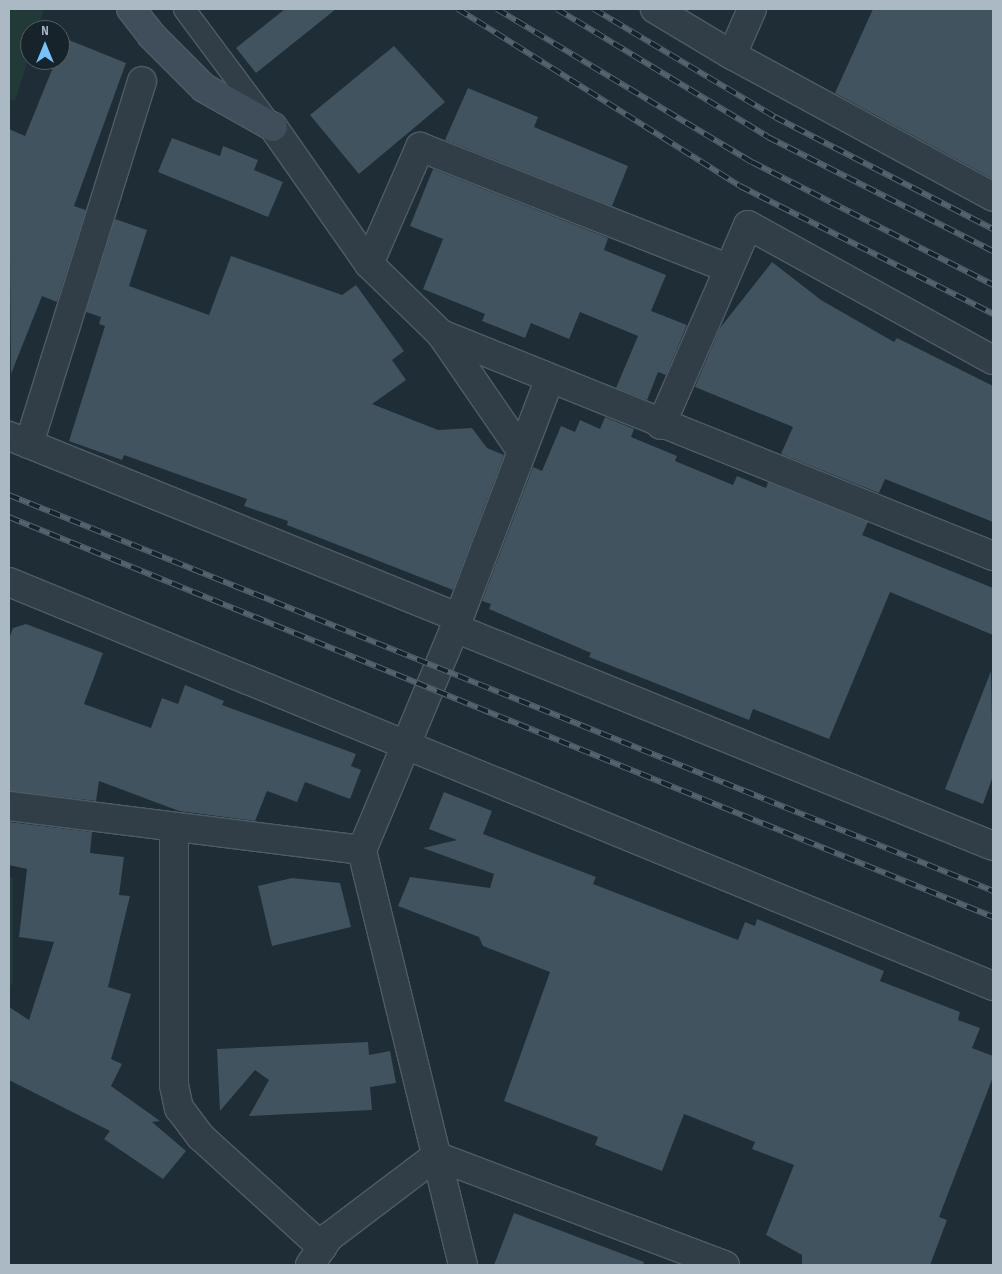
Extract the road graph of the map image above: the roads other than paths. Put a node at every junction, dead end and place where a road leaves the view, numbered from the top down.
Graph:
1 (132, 9) edge
2 (184, 9) edge
3 (655, 9) edge
4 (752, 9) edge
5 (732, 55) junction
6 (142, 81) dead end
7 (273, 128) junction
8 (993, 196) edge
9 (369, 264) junction
10 (727, 268) junction
11 (441, 334) junction
12 (993, 360) edge
13 (550, 378) junction
14 (661, 425) junction
15 (19, 440) edge
16 (520, 449) junction
17 (993, 556) edge
18 (9, 582) edge
19 (457, 622) junction
20 (403, 748) junction
21 (9, 806) edge
22 (174, 828) junction
23 (993, 846) edge
24 (362, 850) junction
25 (993, 986) edge
26 (436, 1156) junction
27 (316, 1256) edge
28 (463, 1265) edge
29 (725, 1265) edge

1 - 7 street
2 - 7 lane
3 - 5 street
4 - 5 street
5 - 8 street
6 - 15 street
7 - 9 street
9 - 10 street
9 - 11 street
10 - 12 street
10 - 14 street
11 - 13 street
11 - 16 street
13 - 14 street
13 - 16 street
14 - 17 street
15 - 19 street
16 - 19 street
18 - 20 street
19 - 20 street
19 - 23 street
20 - 24 street
20 - 25 street
21 - 22 street
22 - 24 street
22 - 27 street
24 - 26 street
26 - 27 street
26 - 28 street
26 - 29 street

